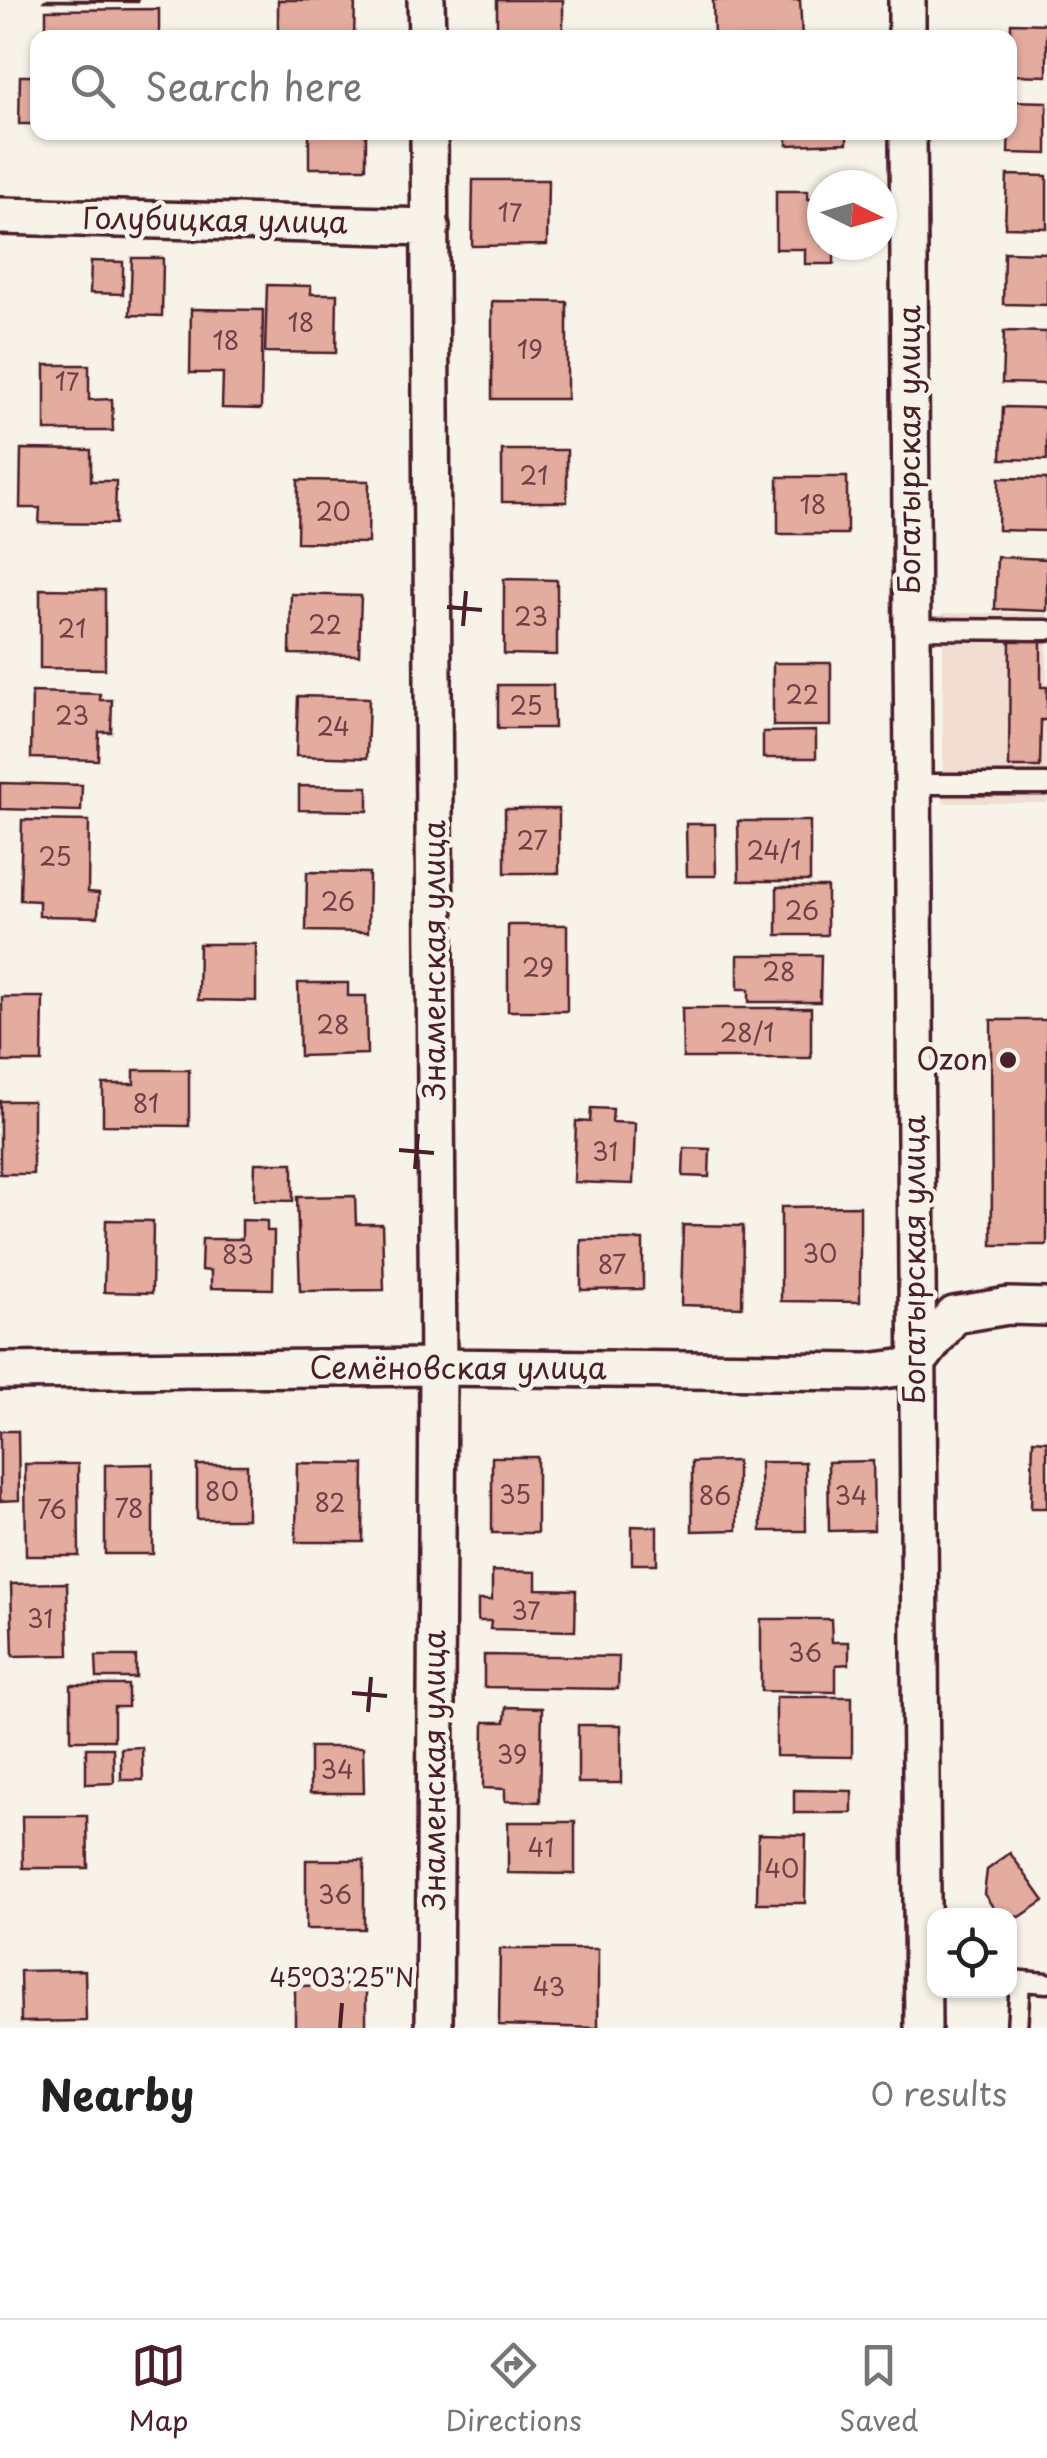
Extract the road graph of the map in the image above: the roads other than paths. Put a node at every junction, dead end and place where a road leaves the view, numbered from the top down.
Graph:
1 (426, 0) edge
2 (907, 0) edge
3 (426, 30) edge
4 (907, 30) edge
5 (428, 140) edge
6 (908, 140) edge
7 (0, 216) edge
8 (430, 227) junction
9 (911, 629) junction
10 (1047, 630) edge
11 (912, 784) junction
12 (1047, 784) edge
13 (1047, 1307) edge
14 (915, 1366) junction
15 (438, 1367) junction
16 (0, 1371) edge
17 (927, 1908) edge
18 (1017, 1981) edge
19 (1047, 1983) edge
20 (927, 1996) edge
21 (1016, 1998) edge
22 (434, 2028) edge
23 (924, 2028) edge
24 (1017, 2028) edge

1 - 3 street
2 - 4 street
5 - 8 street, Знаменская улица
6 - 9 street, Богатырская улица
7 - 8 street, Голубицкая улица
8 - 15 street, Знаменская улица
9 - 10 lane
9 - 11 street, Богатырская улица
11 - 12 lane
11 - 14 street, Богатырская улица
13 - 14 street
14 - 15 street, Семёновская улица
14 - 17 street, Богатырская улица
15 - 16 street, Семёновская улица
15 - 22 street, Знаменская улица
18 - 19 lane
20 - 23 street, Богатырская улица
21 - 24 lane

